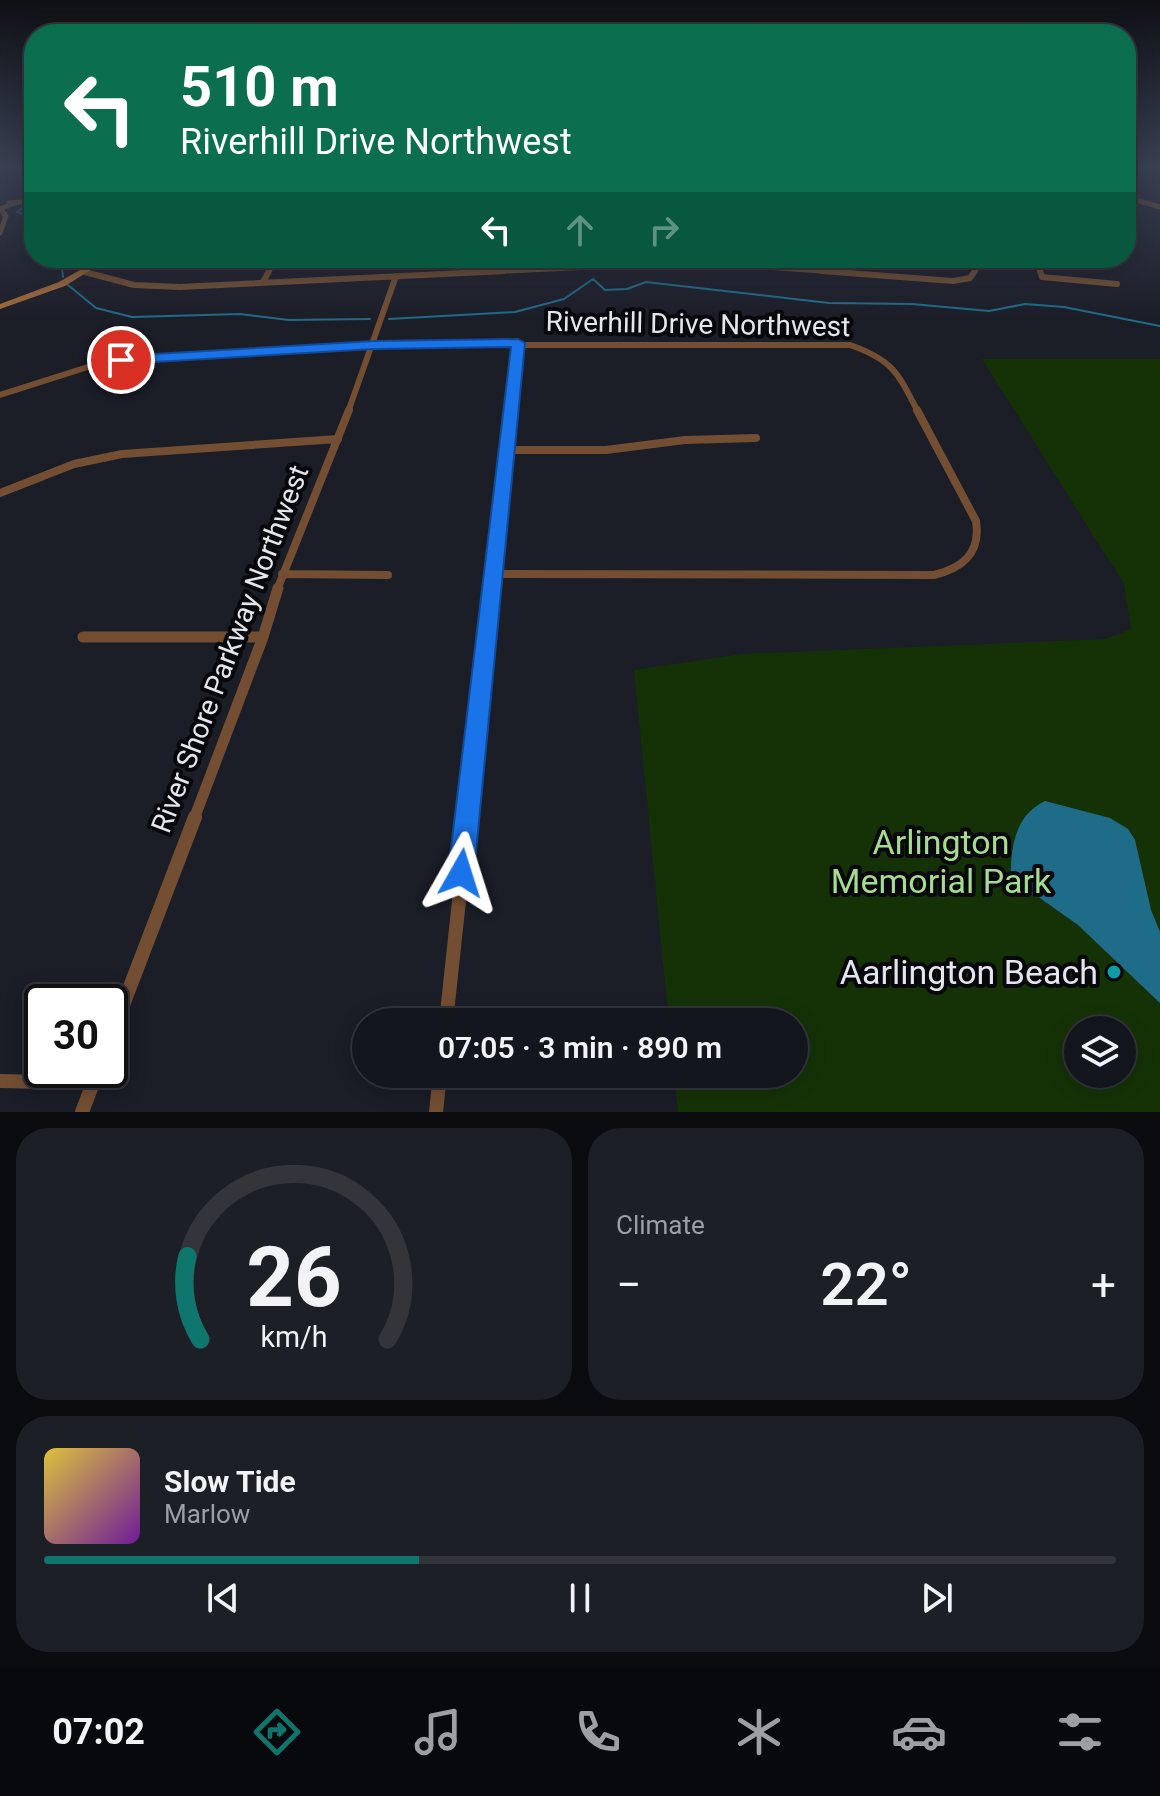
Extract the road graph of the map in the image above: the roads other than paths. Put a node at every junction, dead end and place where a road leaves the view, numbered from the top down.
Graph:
1 (91, 268) edge
2 (271, 268) edge
3 (510, 268) edge
4 (784, 268) edge
5 (977, 268) edge
6 (1040, 268) edge
7 (85, 272) junction
8 (396, 276) junction
9 (263, 282) junction
10 (1117, 284) dead end
11 (0, 307) edge
12 (518, 343) junction
13 (374, 345) junction
14 (0, 395) edge
15 (756, 438) dead end
16 (338, 439) junction
17 (506, 450) junction
18 (0, 493) edge
19 (282, 574) junction
20 (492, 574) junction
21 (388, 575) dead end
22 (83, 637) dead end
23 (263, 637) junction
24 (128, 992) edge
25 (447, 1008) edge
26 (24, 1080) edge
27 (0, 1081) edge
28 (91, 1088) edge
29 (439, 1088) edge
30 (82, 1112) edge
31 (436, 1112) edge

1 - 7 street
2 - 9 street
3 - 8 street
4 - 5 street
6 - 10 street
7 - 9 street
7 - 11 street
8 - 9 street
8 - 13 street, River Shore Parkway Northwest
12 - 13 street, Riverhill Drive Northwest
12 - 17 street
12 - 20 street, Riverhill Drive Northwest
13 - 14 street, Riverhill Drive Northwest
13 - 16 street, River Shore Parkway Northwest
15 - 17 street
16 - 18 street
16 - 19 street, River Shore Parkway Northwest
17 - 20 street
19 - 21 street
19 - 23 street, River Shore Parkway Northwest
20 - 25 street
22 - 23 street
23 - 24 street, River Shore Parkway Northwest
26 - 27 street
28 - 30 street
29 - 31 street

